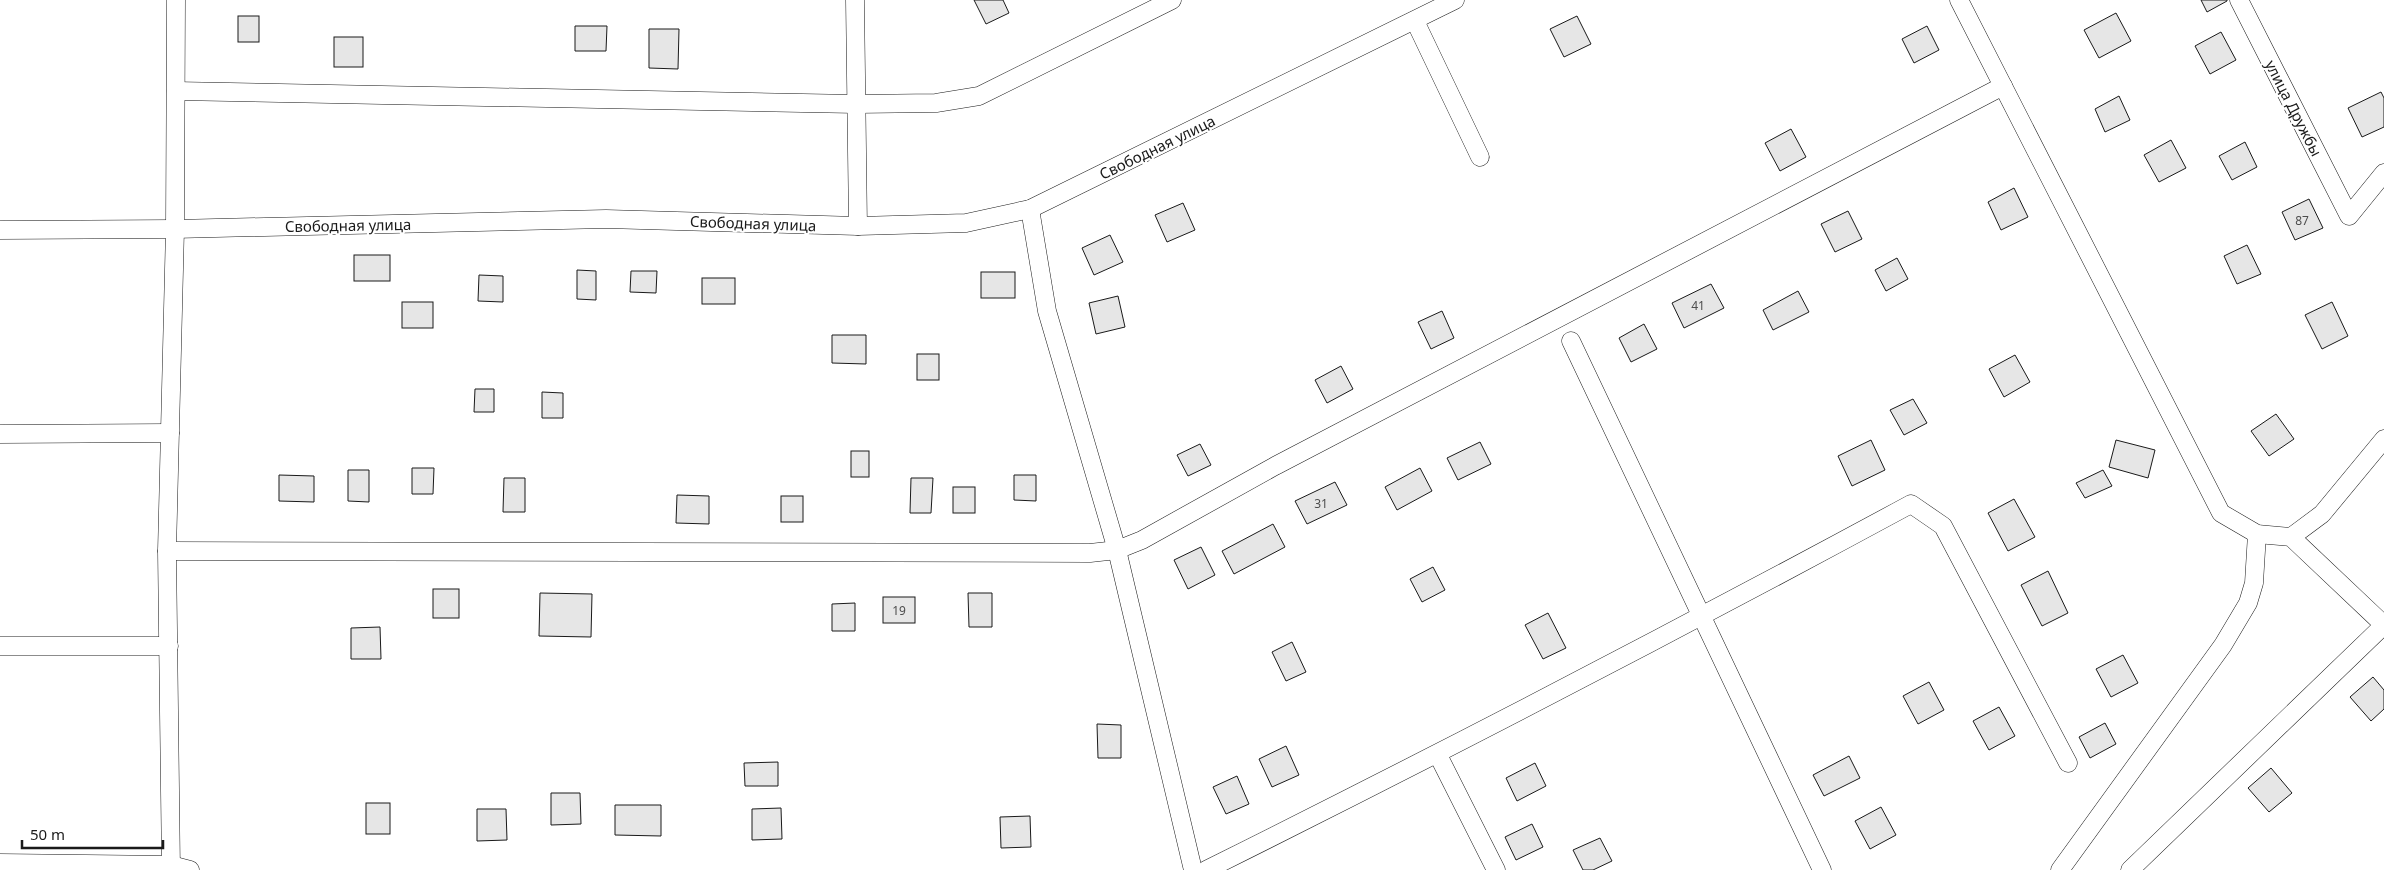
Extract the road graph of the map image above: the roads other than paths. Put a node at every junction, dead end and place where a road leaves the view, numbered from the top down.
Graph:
1 (176, 0) edge
2 (855, 0) edge
3 (1172, 0) edge
4 (1455, 0) edge
5 (1959, 0) edge
6 (2239, 0) edge
7 (1415, 21) junction
8 (2003, 86) junction
9 (176, 91) junction
10 (856, 104) junction
11 (1480, 157) dead end
12 (2384, 173) edge
13 (1030, 209) junction
14 (858, 226) junction
15 (175, 229) junction
16 (0, 230) edge
17 (1571, 341) dead end
18 (170, 433) junction
19 (0, 434) edge
20 (2384, 439) edge
21 (2257, 534) junction
22 (2291, 537) junction
23 (1118, 550) junction
24 (167, 551) junction
25 (1703, 617) junction
26 (2384, 625) edge
27 (0, 646) edge
28 (170, 646) junction
29 (1438, 755) junction
30 (2068, 763) dead end
31 (0, 863) edge
32 (171, 868) edge
33 (190, 870) edge
34 (1193, 870) edge
35 (1206, 870) edge
36 (1496, 870) edge
37 (1822, 870) edge
38 (2060, 870) edge
39 (2130, 870) edge

1 - 9 street
2 - 10 street
3 - 10 street
4 - 7 street, Свободная улица
5 - 8 street
6 - 12 street, улица Дружбы
7 - 11 street
7 - 13 street, Свободная улица
8 - 21 street
8 - 23 street
9 - 10 street
9 - 15 street
10 - 14 street
13 - 14 street, Свободная улица
13 - 23 street
14 - 15 street, Свободная улица
15 - 16 street, Свободная улица
15 - 18 street
17 - 25 street
18 - 19 street
18 - 24 street
20 - 22 street
21 - 22 street
21 - 38 street
22 - 26 street
23 - 24 street
23 - 34 street
24 - 28 street
25 - 29 street
25 - 30 street
25 - 37 street
26 - 39 street
27 - 28 street
28 - 32 street
29 - 35 street
29 - 36 street
31 - 32 street
32 - 33 street

